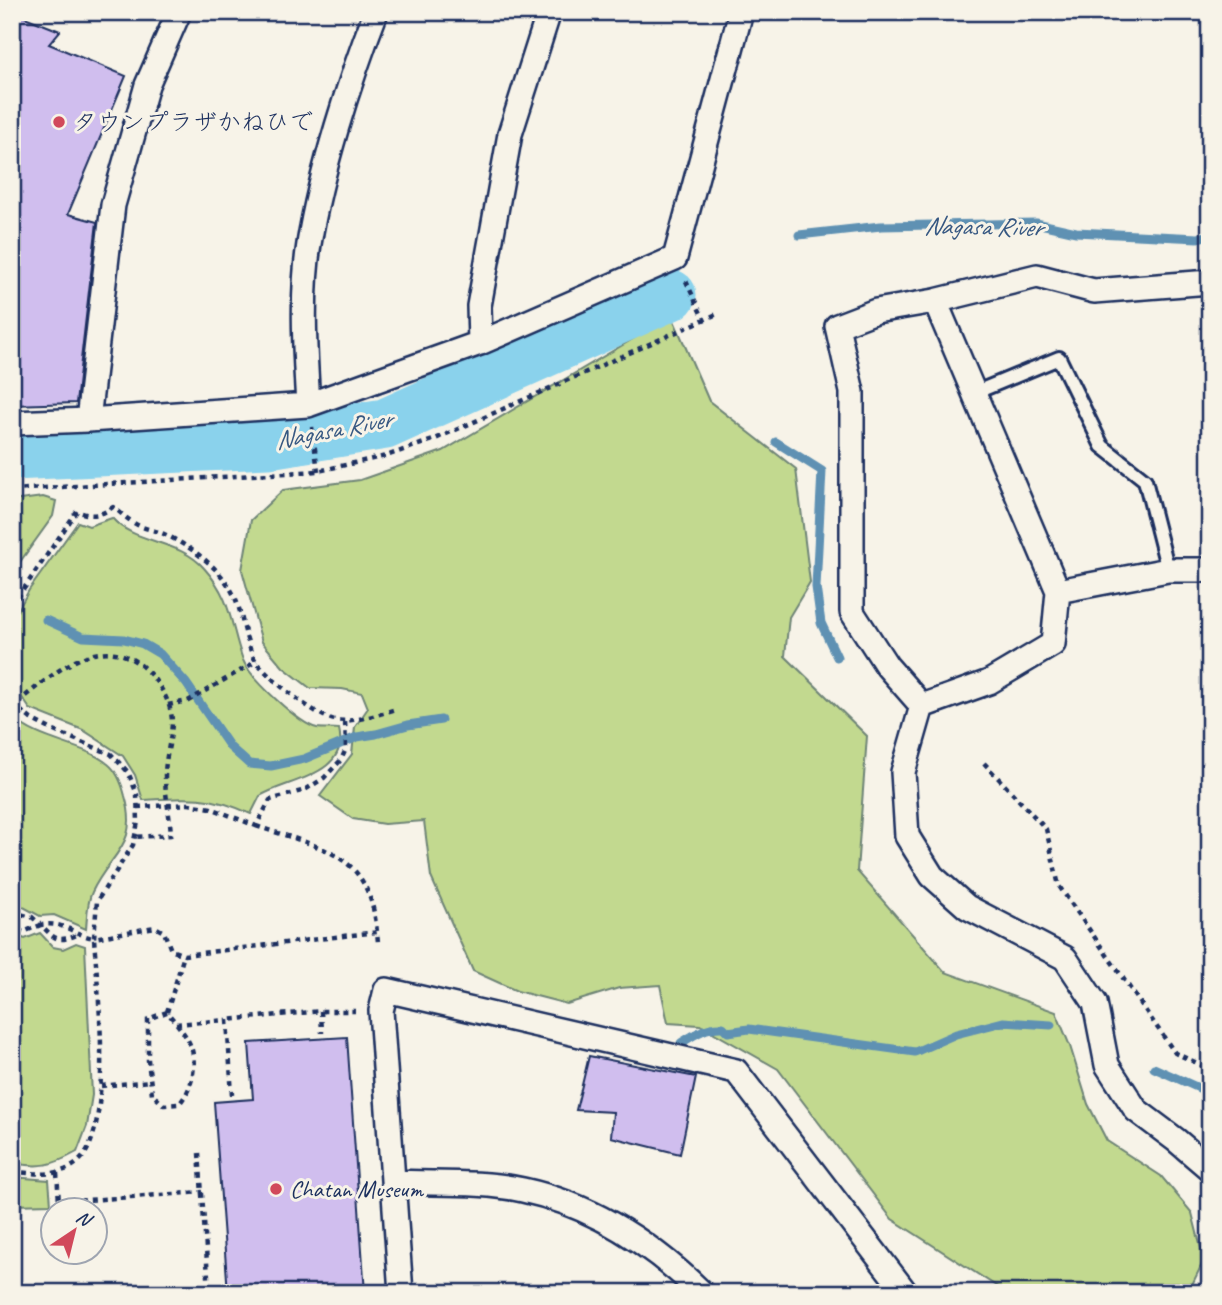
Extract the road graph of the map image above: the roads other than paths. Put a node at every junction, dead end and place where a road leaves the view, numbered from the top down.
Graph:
1 (179, 12) edge
2 (376, 12) edge
3 (549, 12) edge
4 (741, 12) edge
5 (1210, 282) edge
6 (935, 301) junction
7 (480, 343) junction
8 (974, 393) junction
9 (309, 412) junction
10 (88, 420) junction
11 (12, 423) edge
12 (1168, 570) junction
13 (1210, 570) edge
14 (1058, 591) junction
15 (922, 706) junction
16 (1210, 1169) edge
17 (394, 1182) junction
18 (401, 1293) edge
19 (702, 1293) edge
20 (906, 1293) edge

1 - 10 street
2 - 9 street
3 - 7 street
4 - 7 street
5 - 6 street
6 - 8 street
6 - 15 street
7 - 9 street
8 - 12 lane
8 - 14 street
9 - 10 street
10 - 11 street
12 - 13 street
12 - 14 street
14 - 15 street
15 - 16 street
17 - 18 street
17 - 19 street
17 - 20 street

